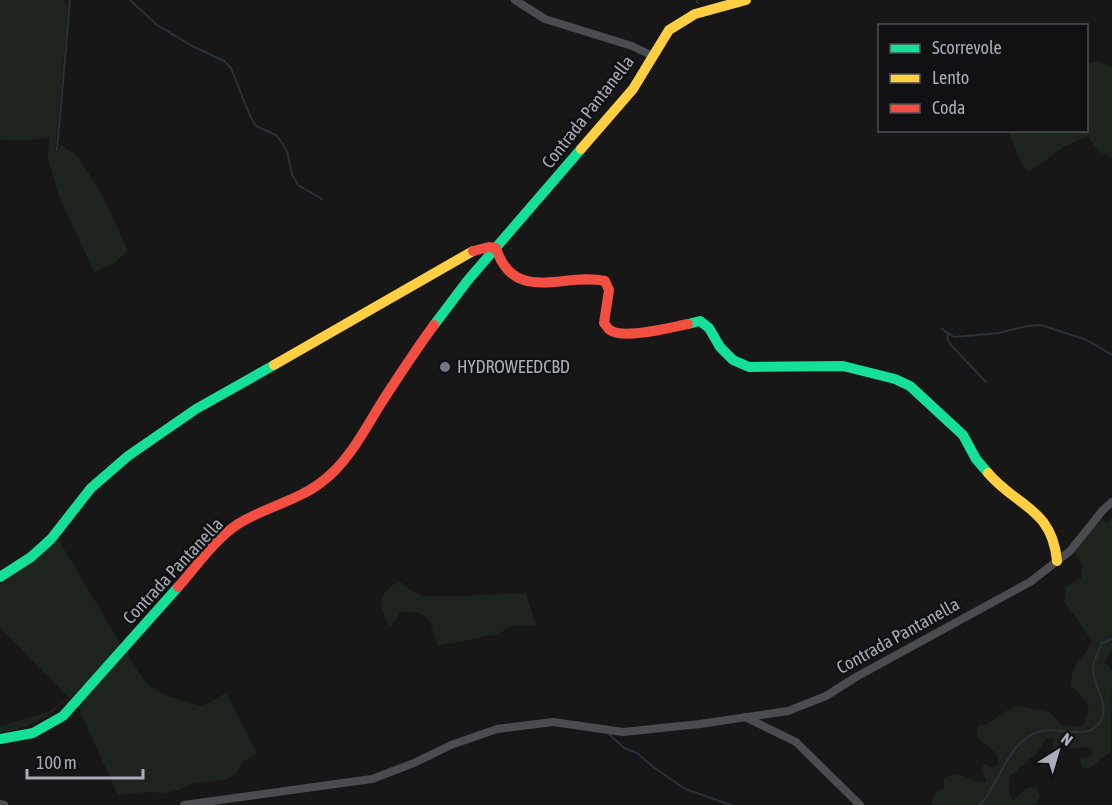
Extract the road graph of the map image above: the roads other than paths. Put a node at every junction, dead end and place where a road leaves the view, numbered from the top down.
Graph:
1 (515, 0) edge
2 (746, 0) edge
3 (653, 56) junction
4 (496, 248) junction
5 (1112, 502) edge
6 (1057, 561) junction
7 (0, 577) edge
8 (745, 717) junction
9 (0, 739) edge
10 (201, 804) edge
11 (184, 805) edge
12 (860, 805) edge

1 - 3 street
2 - 3 street, Contrada Pantanella
3 - 4 street, Contrada Pantanella
4 - 6 street
4 - 7 street
4 - 9 street, Contrada Pantanella
5 - 6 street, Contrada Pantanella
6 - 8 street, Contrada Pantanella
8 - 10 street, Contrada Pantanella
8 - 12 street
10 - 11 street, Contrada Pantanella

